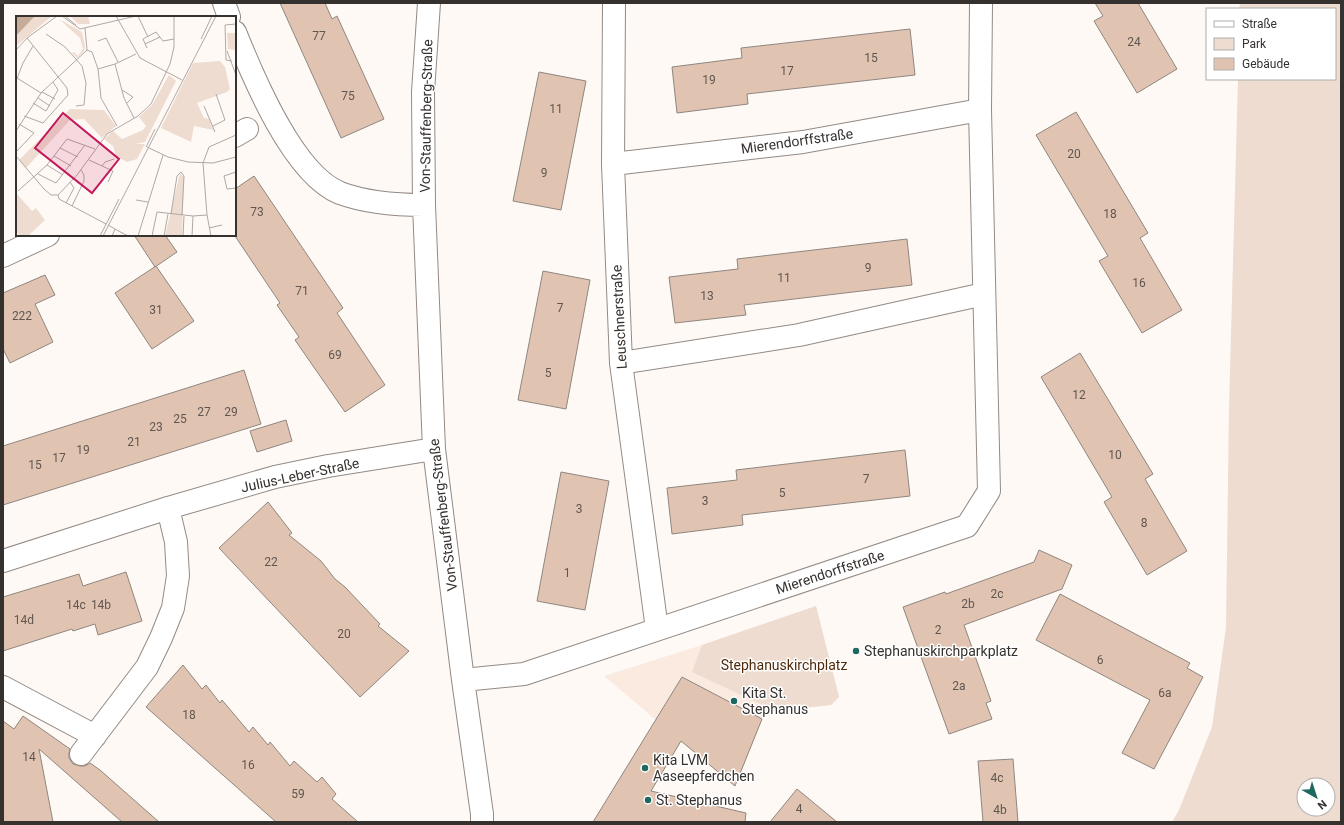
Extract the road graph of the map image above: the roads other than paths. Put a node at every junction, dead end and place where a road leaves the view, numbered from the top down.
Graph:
1 (224, 3) edge
2 (429, 3) edge
3 (614, 3) edge
4 (981, 3) edge
5 (229, 16) edge
6 (236, 34) edge
7 (980, 110) junction
8 (613, 164) junction
9 (424, 205) junction
10 (46, 236) edge
11 (3, 256) edge
12 (984, 294) junction
13 (621, 363) junction
14 (434, 450) junction
15 (168, 508) junction
16 (3, 561) edge
17 (657, 629) junction
18 (463, 680) junction
19 (3, 687) edge
20 (95, 736) junction
21 (81, 754) dead end
22 (482, 822) edge

1 - 5 street
2 - 9 street, Von-Stauffenberg-Straße
3 - 8 street, Leuschnerstraße
4 - 7 street, Mierendorffstraße
6 - 9 street, Von-Stauffenberg-Straße
7 - 8 street, Mierendorffstraße
7 - 12 street, Mierendorffstraße
8 - 13 street, Leuschnerstraße
9 - 14 street, Von-Stauffenberg-Straße
10 - 11 street
12 - 13 street
12 - 17 street, Mierendorffstraße
13 - 17 street, Leuschnerstraße
14 - 15 street, Julius-Leber-Straße
14 - 18 street, Von-Stauffenberg-Straße
15 - 16 street, Julius-Leber-Straße
15 - 20 street
17 - 18 street, Mierendorffstraße
18 - 22 street, Von-Stauffenberg-Straße
19 - 20 street
20 - 21 street

